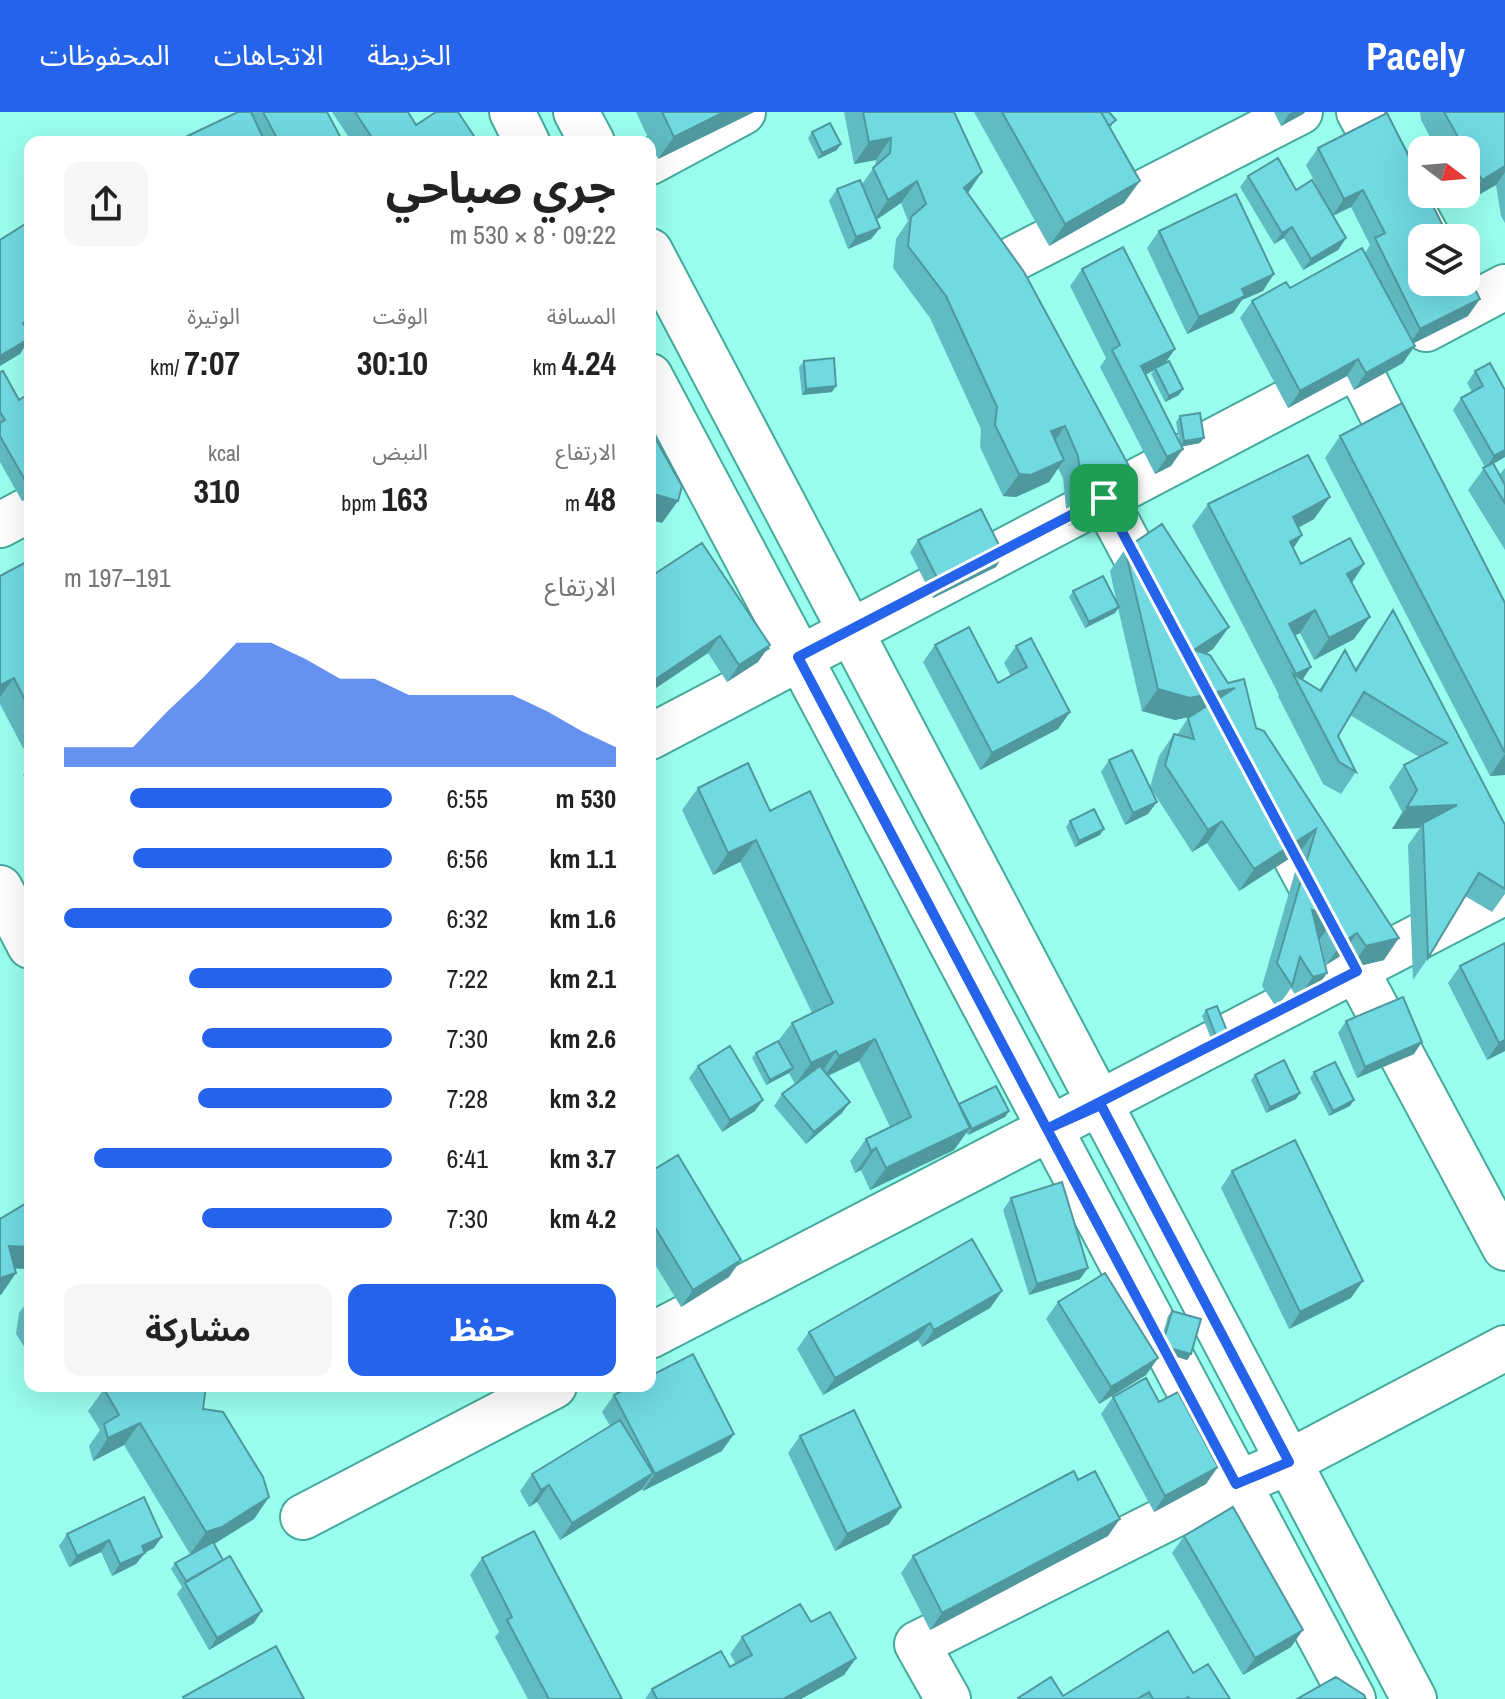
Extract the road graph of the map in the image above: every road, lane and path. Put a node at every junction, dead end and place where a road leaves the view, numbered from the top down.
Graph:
1 (512, 112) edge
2 (576, 112) edge
3 (743, 112) edge
4 (1300, 112) edge
5 (1359, 112) edge
6 (524, 136) edge
7 (589, 136) edge
8 (656, 159) edge
9 (1420, 224) edge
10 (963, 233) edge
11 (656, 262) edge
12 (984, 274) junction
13 (1505, 287) edge
14 (1480, 291) edge
15 (1458, 296) edge
16 (1007, 316) edge
17 (1357, 365) junction
18 (656, 387) edge
19 (1059, 414) edge
20 (1104, 498) junction
21 (1427, 503) edge
22 (24, 512) edge
23 (0, 525) edge
24 (851, 632) junction
25 (1178, 637) edge
26 (798, 657) junction
27 (656, 734) edge
28 (1245, 763) edge
29 (0, 888) edge
30 (1505, 892) edge
31 (24, 934) edge
32 (1357, 971) junction
33 (1101, 1105) junction
34 (1047, 1129) junction
35 (1505, 1248) edge
36 (656, 1333) edge
37 (1505, 1348) edge
38 (543, 1392) edge
39 (1289, 1462) junction
40 (1236, 1484) junction
41 (303, 1517) dead end
42 (948, 1699) edge
43 (1353, 1699) edge
44 (1414, 1699) edge

1 - 6 street
2 - 7 street
3 - 8 street
4 - 12 street
5 - 9 street
10 - 12 street
11 - 24 street
12 - 16 street
13 - 14 street
15 - 17 street
17 - 20 street
17 - 21 street
18 - 26 street
19 - 20 street
20 - 24 street
20 - 25 street
22 - 23 street
24 - 26 street
24 - 33 street
26 - 27 street
26 - 34 street
28 - 32 street
29 - 31 street
30 - 32 street
32 - 33 street
32 - 35 street
33 - 34 street
33 - 39 street
34 - 36 street
34 - 40 street
37 - 39 street
38 - 41 street
39 - 40 street
39 - 44 street
40 - 42 street
40 - 43 street

